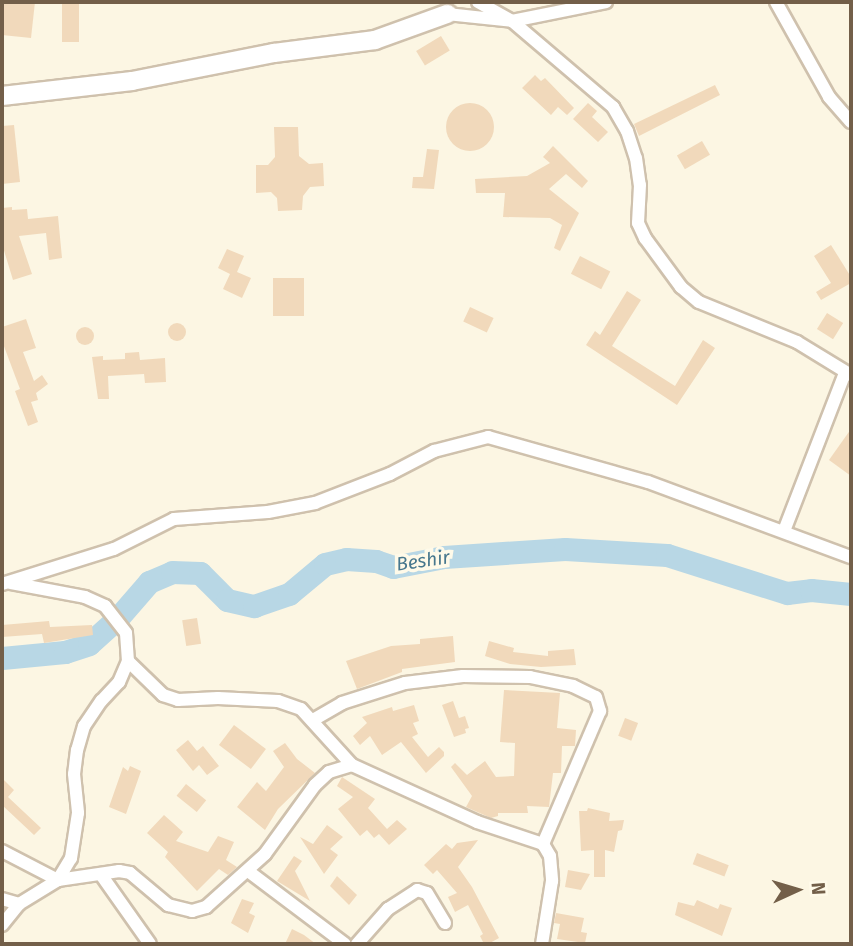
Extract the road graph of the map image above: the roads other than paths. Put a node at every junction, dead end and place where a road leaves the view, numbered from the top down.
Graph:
1 (478, 2) edge
2 (606, 2) edge
3 (776, 2) edge
4 (447, 14) joint
5 (512, 22) junction
6 (2, 96) edge
7 (851, 122) edge
8 (848, 374) edge
9 (784, 531) junction
10 (851, 557) edge
11 (6, 583) edge
12 (128, 661) junction
13 (313, 720) junction
14 (352, 765) junction
15 (543, 844) junction
16 (2, 851) edge
17 (248, 871) junction
18 (102, 876) junction
19 (58, 880) junction
20 (2, 900) edge
21 (19, 904) junction
22 (445, 923) dead end
23 (2, 925) edge
24 (149, 944) edge
25 (345, 944) edge
26 (357, 944) edge
27 (542, 944) edge

1 - 5 street
2 - 5 street
3 - 7 street
4 - 5 street
4 - 6 main road
5 - 8 street
8 - 9 street
9 - 10 street
9 - 11 street
11 - 12 street
12 - 13 street
12 - 19 street
13 - 14 street
13 - 15 street
14 - 15 street
14 - 17 street
15 - 27 street
16 - 19 street
17 - 18 street
17 - 25 street
18 - 19 street
18 - 24 street
19 - 21 street
20 - 21 street
21 - 23 street
22 - 26 street

